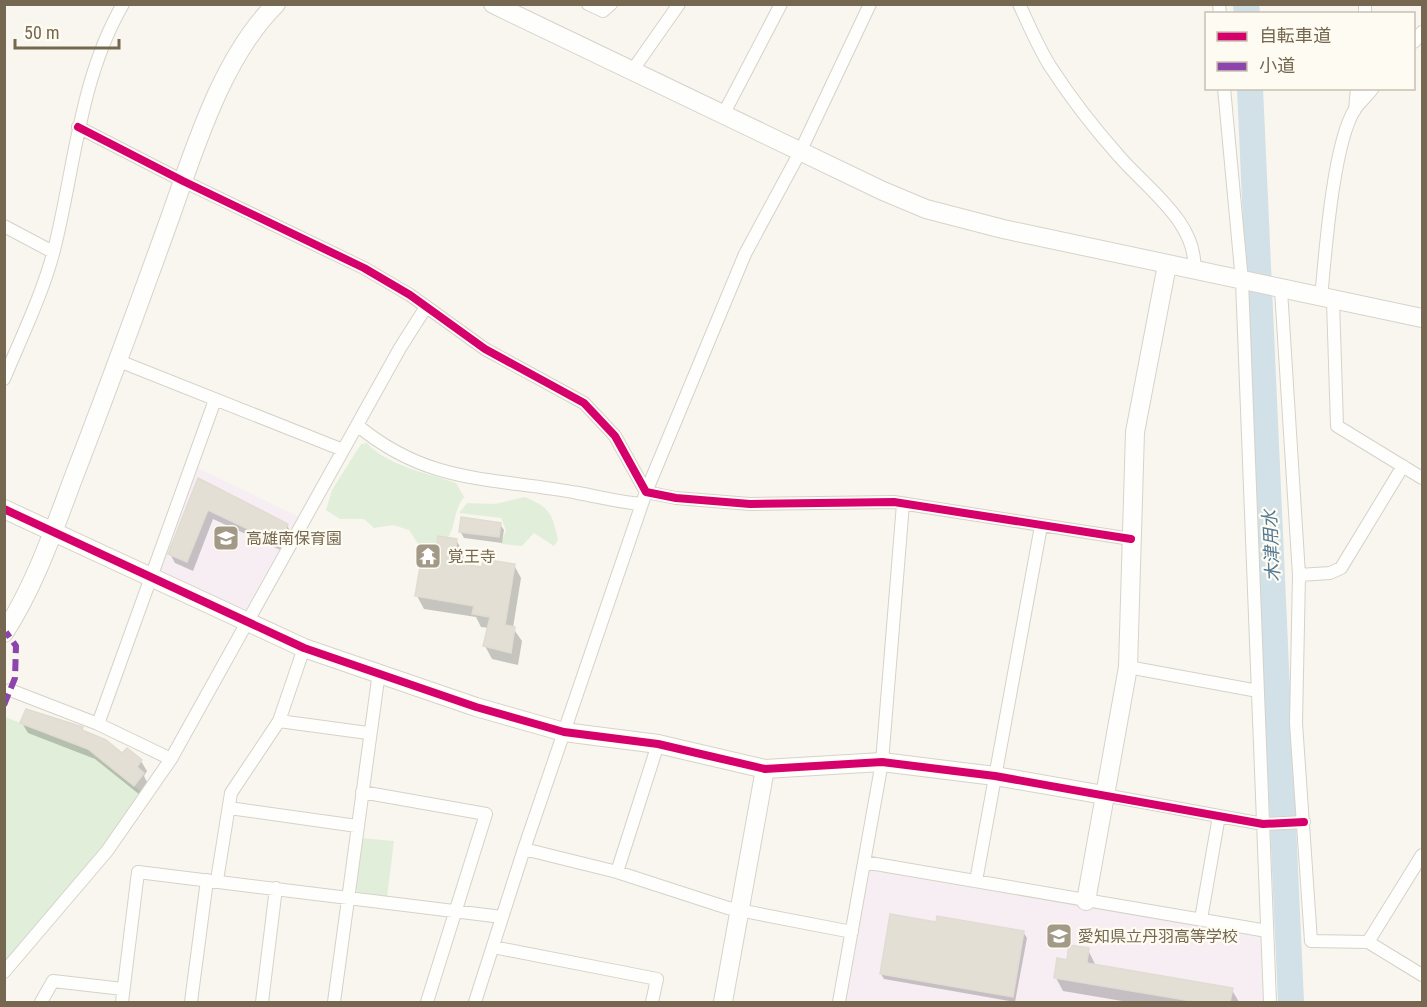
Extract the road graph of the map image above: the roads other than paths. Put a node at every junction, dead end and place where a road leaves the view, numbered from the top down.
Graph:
1 (123, 4) edge
2 (276, 4) edge
3 (493, 4) edge
4 (588, 4) edge
5 (611, 4) edge
6 (679, 4) edge
7 (781, 4) edge
8 (870, 4) edge
9 (1019, 4) edge
10 (632, 71) junction
11 (1224, 90) edge
12 (1357, 90) edge
13 (1371, 90) edge
14 (1355, 110) junction
15 (723, 115) junction
16 (78, 127) junction
17 (800, 152) junction
18 (183, 181) junction
19 (4, 226) edge
20 (53, 252) junction
21 (1167, 265) junction
22 (1194, 271) junction
23 (1242, 281) junction
24 (1278, 289) junction
25 (1327, 300) junction
26 (426, 307) junction
27 (1422, 318) edge
28 (118, 361) junction
29 (4, 379) edge
30 (215, 400) junction
31 (357, 425) junction
32 (343, 450) junction
33 (1403, 466) junction
34 (1422, 478) edge
35 (646, 492) junction
36 (641, 504) junction
37 (903, 504) junction
38 (4, 509) edge
39 (1041, 526) junction
40 (53, 532) junction
41 (1131, 539) junction
42 (1299, 575) junction
43 (151, 578) junction
44 (247, 622) junction
45 (4, 633) edge
46 (304, 648) junction
47 (1128, 667) junction
48 (379, 672) junction
49 (10, 690) dead end
50 (1258, 691) junction
51 (279, 721) junction
52 (98, 723) junction
53 (564, 732) junction
54 (368, 733) junction
55 (658, 744) junction
56 (171, 759) junction
57 (882, 762) junction
58 (765, 769) junction
59 (995, 776) junction
60 (362, 792) junction
61 (1104, 795) junction
62 (229, 808) junction
63 (1219, 816) junction
64 (1304, 822) junction
65 (1263, 824) junction
66 (357, 826) junction
67 (524, 849) junction
68 (1422, 855) edge
69 (864, 862) junction
70 (616, 872) junction
71 (212, 880) junction
72 (976, 882) junction
73 (276, 888) junction
74 (347, 897) junction
75 (1086, 901) junction
76 (457, 910) junction
77 (740, 910) junction
78 (502, 917) junction
79 (1201, 919) junction
80 (1267, 931) junction
81 (852, 932) junction
82 (1368, 942) junction
83 (493, 947) junction
84 (4, 972) edge
85 (1422, 975) edge
86 (123, 989) junction
87 (41, 1002) edge
88 (122, 1002) edge
89 (191, 1002) edge
90 (262, 1002) edge
91 (334, 1002) edge
92 (428, 1002) edge
93 (475, 1002) edge
94 (652, 1002) edge
95 (723, 1002) edge
96 (839, 1002) edge
97 (1270, 1002) edge

1 - 16 street
2 - 18 street
3 - 10 street
4 - 5 street
6 - 10 street
7 - 15 street
8 - 17 street
9 - 22 street
10 - 15 street
11 - 23 street
12 - 14 street
13 - 14 street
14 - 25 street
15 - 17 street
16 - 18 street
16 - 20 street
17 - 21 street
17 - 35 street
18 - 26 street
18 - 28 street
19 - 20 street
20 - 29 street
21 - 22 street
21 - 41 street
22 - 23 street
23 - 24 street
23 - 50 street
24 - 25 street
24 - 42 street
25 - 27 street
25 - 33 street
26 - 31 street
26 - 35 street
28 - 30 street
28 - 40 street
30 - 32 street
30 - 43 street
31 - 32 street
31 - 36 street
32 - 44 street
33 - 34 street
33 - 42 street
35 - 36 street
35 - 37 street
36 - 53 street
37 - 39 street
37 - 57 street
38 - 40 street
39 - 41 street
39 - 59 street
40 - 43 street
40 - 45 street
41 - 47 street
42 - 64 street
43 - 44 street
43 - 52 street
44 - 46 street
44 - 56 street
46 - 48 street
46 - 51 street
47 - 50 street
47 - 61 street
48 - 53 street
48 - 54 street
49 - 52 street
50 - 65 street
51 - 54 street
51 - 62 street
52 - 56 street
53 - 55 street
53 - 67 street
54 - 60 street
55 - 58 street
55 - 70 street
56 - 84 street
57 - 58 street
57 - 59 street
57 - 69 street
58 - 77 street
59 - 61 street
59 - 72 street
60 - 66 street
60 - 76 street
61 - 63 street
61 - 75 street
62 - 66 street
62 - 71 street
63 - 65 street
63 - 79 street
64 - 65 street
64 - 82 street
65 - 80 street
66 - 74 street
67 - 70 street
67 - 78 street
68 - 82 street
69 - 72 street
69 - 81 street
70 - 77 street
71 - 73 street
71 - 86 street
71 - 89 street
72 - 75 street
73 - 74 street
73 - 90 street
74 - 76 street
74 - 91 street
75 - 79 street
76 - 78 street
76 - 92 street
77 - 81 street
77 - 95 street
78 - 83 street
79 - 80 street
80 - 97 street
81 - 96 street
82 - 85 street
83 - 93 street
83 - 94 street
86 - 87 street
86 - 88 street

